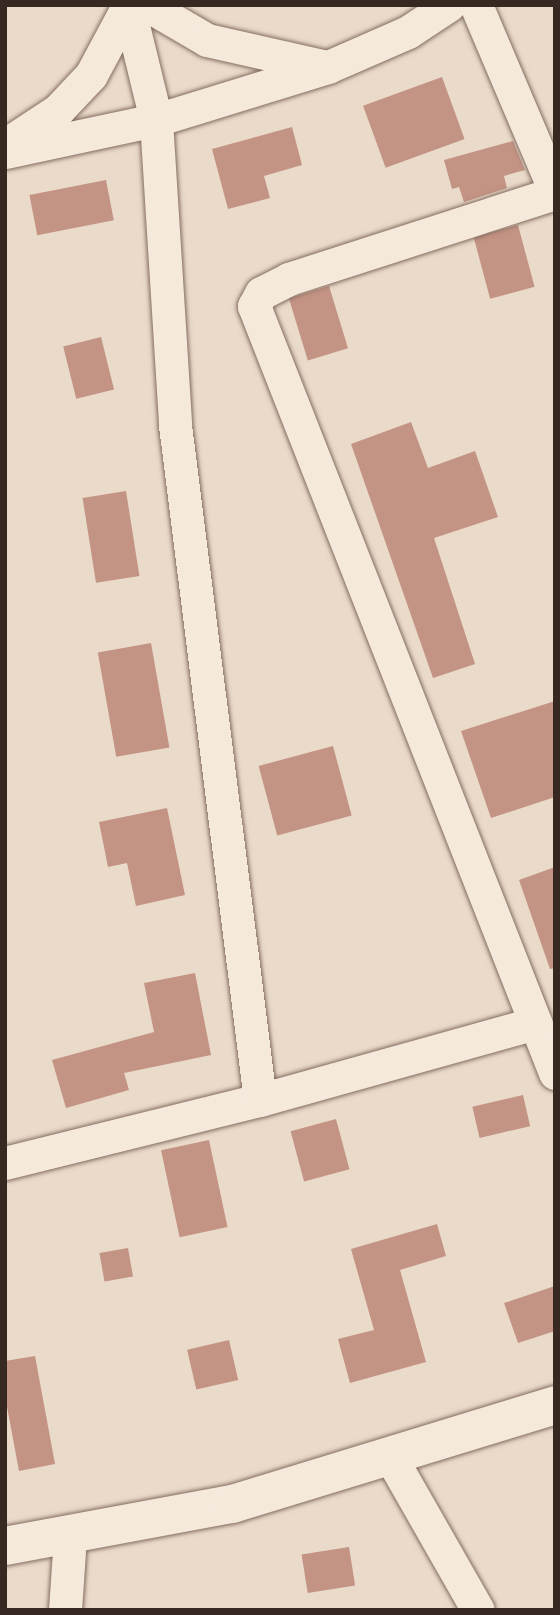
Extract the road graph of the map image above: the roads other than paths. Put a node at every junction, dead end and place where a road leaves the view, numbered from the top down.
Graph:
1 (147, 5) edge
2 (449, 5) edge
3 (476, 5) edge
4 (128, 6) edge
5 (328, 67) junction
6 (156, 120) junction
7 (5, 145) edge
8 (5, 152) edge
9 (555, 192) edge
10 (535, 1023) junction
11 (555, 1073) edge
12 (260, 1100) junction
13 (5, 1163) edge
14 (555, 1405) edge
15 (390, 1456) junction
16 (70, 1537) junction
17 (5, 1546) edge
18 (65, 1610) edge
19 (478, 1610) edge

1 - 5 street
2 - 5 street
3 - 9 street
4 - 6 street
4 - 7 street
5 - 6 street
6 - 8 street
6 - 12 street
9 - 10 street
10 - 11 street
10 - 12 street
12 - 13 street
14 - 15 street
15 - 16 street
15 - 19 street
16 - 17 street
16 - 18 street

